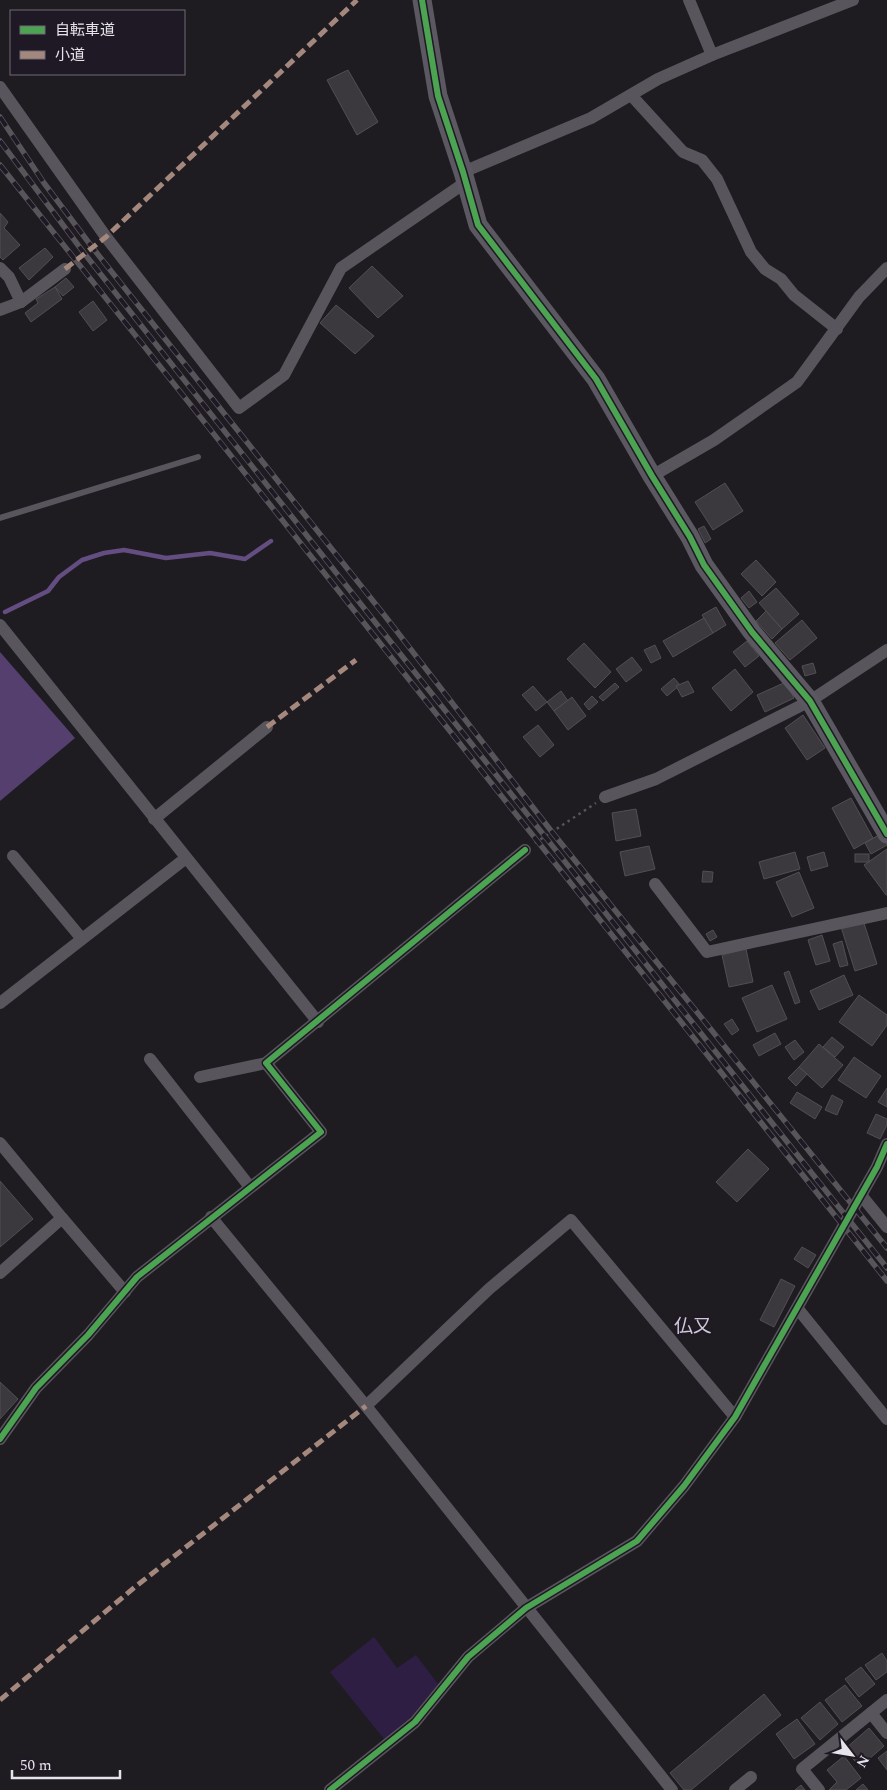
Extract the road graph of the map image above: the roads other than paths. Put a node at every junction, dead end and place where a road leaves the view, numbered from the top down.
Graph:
1 (422, 0) edge
2 (689, 0) edge
3 (854, 0) edge
4 (712, 55) junction
5 (0, 87) edge
6 (631, 95) junction
7 (465, 177) junction
8 (0, 268) edge
9 (887, 268) edge
10 (65, 269) dead end
11 (20, 302) junction
12 (0, 310) edge
13 (837, 329) junction
14 (198, 457) dead end
15 (652, 476) junction
16 (0, 518) edge
17 (0, 625) edge
18 (887, 650) edge
19 (810, 701) junction
20 (267, 727) dead end
21 (605, 797) road end
22 (154, 819) junction
23 (887, 834) edge
24 (525, 850) road end
25 (13, 856) dead end
26 (186, 858) junction
27 (655, 884) dead end
28 (887, 913) edge
29 (82, 940) junction
30 (0, 1003) edge
31 (318, 1022) junction
32 (150, 1059) dead end
33 (266, 1063) junction
34 (200, 1077) dead end
35 (0, 1143) edge
36 (887, 1144) edge
37 (250, 1187) junction
38 (861, 1195) junction
39 (211, 1217) junction
40 (62, 1218) junction
41 (887, 1227) edge
42 (0, 1273) edge
43 (124, 1292) junction
44 (798, 1309) junction
45 (366, 1406) junction
46 (735, 1417) junction
47 (887, 1420) edge
48 (0, 1439) edge
49 (526, 1608) junction
50 (887, 1700) edge
51 (871, 1713) junction
52 (887, 1733) edge
53 (751, 1777) dead end
54 (330, 1790) edge
55 (672, 1790) edge
56 (735, 1790) edge
57 (819, 1790) edge

1 - 7 street
2 - 4 street
3 - 4 street
4 - 6 street
5 - 7 street
6 - 7 street
6 - 13 street
7 - 15 street
8 - 11 street
9 - 13 street
10 - 11 street
11 - 12 street
13 - 15 street
14 - 16 lane
15 - 19 street
17 - 22 street
18 - 19 street
19 - 21 street
19 - 23 street
20 - 22 street
22 - 26 street
24 - 31 street
25 - 29 street
26 - 29 street
26 - 31 street
27 - 28 street
29 - 30 street
31 - 33 street
32 - 37 street
33 - 34 street
33 - 37 street
35 - 40 street
36 - 38 street
37 - 39 street
38 - 41 street
38 - 44 street
39 - 43 street
39 - 45 street
40 - 42 street
40 - 43 street
43 - 48 street
44 - 46 street
44 - 47 street
45 - 46 street
45 - 49 street
46 - 49 street
49 - 54 street
49 - 55 street
50 - 51 street
51 - 52 street
51 - 57 street
53 - 56 street

